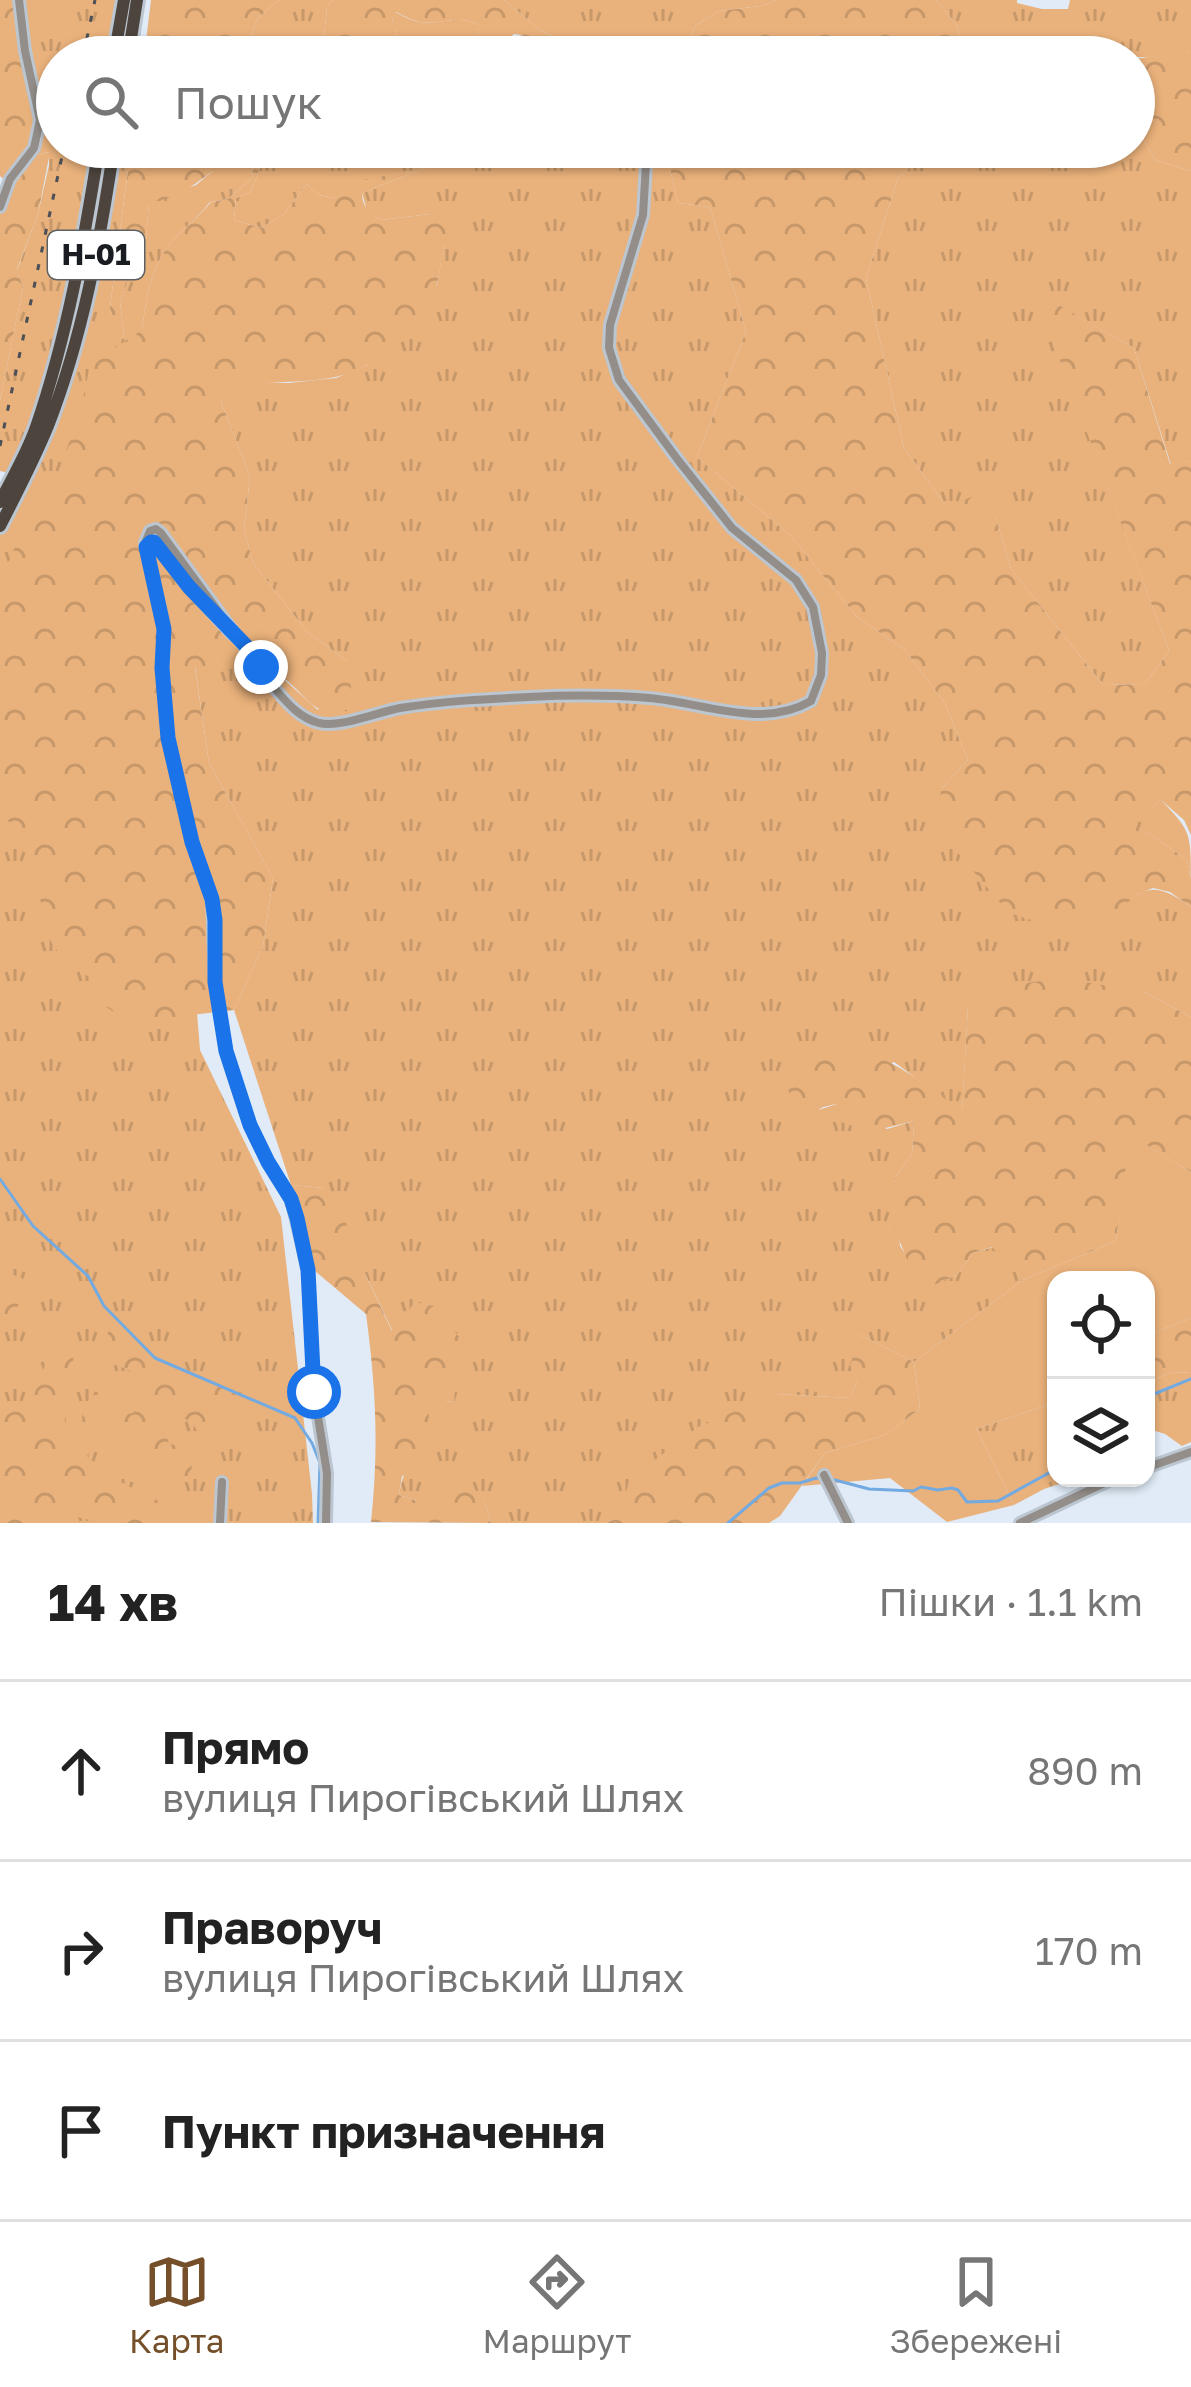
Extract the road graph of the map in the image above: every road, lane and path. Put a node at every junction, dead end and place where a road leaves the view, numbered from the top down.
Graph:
1 (19, 0) edge
2 (124, 0) edge
3 (137, 0) edge
4 (118, 36) edge
5 (131, 36) edge
6 (36, 101) edge
7 (36, 139) edge
8 (95, 168) edge
9 (110, 168) edge
10 (646, 168) edge
11 (0, 207) edge
12 (0, 502) edge
13 (0, 526) edge
14 (146, 547) junction
15 (248, 648) junction
16 (1191, 1452) edge
17 (1155, 1465) edge
18 (824, 1474) dead end
19 (222, 1482) dead end
20 (1096, 1487) edge
21 (220, 1523) edge
22 (326, 1523) edge
23 (848, 1523) edge
24 (1020, 1523) edge

1 - 6 street
2 - 4 main road
3 - 5 main road
7 - 11 street
8 - 12 main road, Н-01
9 - 13 main road, Н-01
10 - 15 street
14 - 15 street
14 - 15 street
14 - 22 street
16 - 17 street
18 - 23 street
19 - 21 street
20 - 24 street

